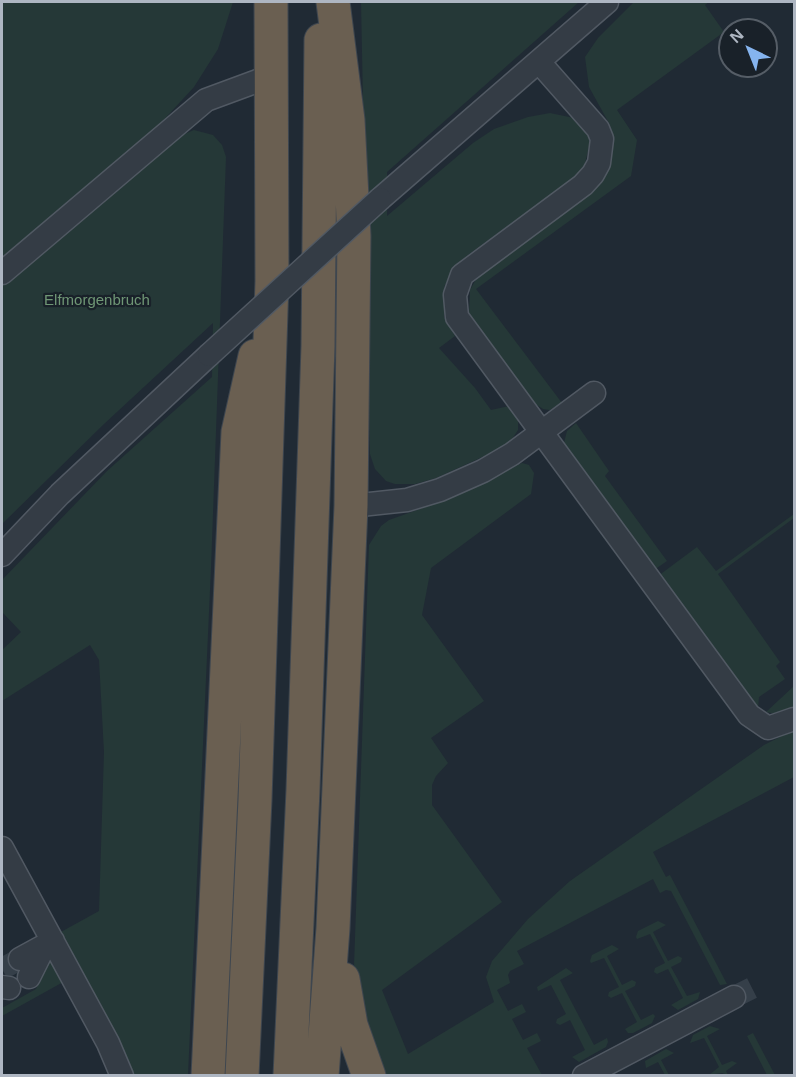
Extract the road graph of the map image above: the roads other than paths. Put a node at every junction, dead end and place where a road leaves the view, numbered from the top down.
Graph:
1 (271, 2) edge
2 (321, 2) edge
3 (333, 2) edge
4 (607, 2) edge
5 (538, 62) junction
6 (272, 76) junction
7 (2, 273) edge
8 (272, 281) junction
9 (594, 393) dead end
10 (541, 433) junction
11 (351, 506) junction
12 (2, 555) edge
13 (795, 719) edge
14 (2, 848) edge
15 (333, 928) junction
16 (49, 943) junction
17 (24, 968) tunnel mouth
18 (734, 997) tunnel mouth
19 (205, 1067) edge
20 (122, 1076) edge
21 (242, 1076) edge
22 (290, 1076) edge
23 (322, 1076) edge
24 (369, 1076) edge
25 (584, 1076) edge

1 - 6 highway
2 - 22 highway
3 - 11 highway
4 - 5 lane
5 - 10 lane
5 - 12 lane, bridge
6 - 7 lane
6 - 8 highway
8 - 19 highway
8 - 21 highway
9 - 10 lane
10 - 11 lane
10 - 13 lane
11 - 15 highway
14 - 16 lane
15 - 23 highway
15 - 24 highway
16 - 17 lane
16 - 20 lane
18 - 25 lane

